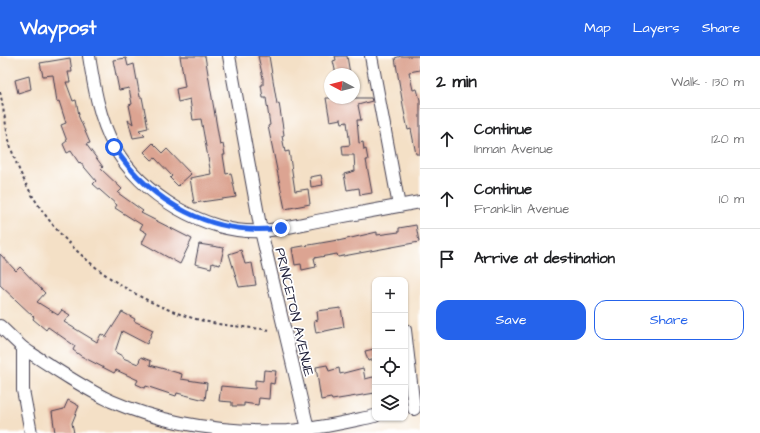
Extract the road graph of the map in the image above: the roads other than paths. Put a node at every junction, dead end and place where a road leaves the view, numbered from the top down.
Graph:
1 (89, 56) edge
2 (229, 56) edge
3 (371, 56) edge
4 (420, 202) edge
5 (399, 206) junction
6 (261, 231) junction
7 (0, 326) edge
8 (408, 346) edge
9 (23, 348) junction
10 (416, 388) edge
11 (413, 409) edge
12 (372, 417) edge
13 (175, 428) edge
14 (308, 431) edge
15 (31, 433) edge

1 - 6 street
2 - 6 street, PRINCETON AVENUE
3 - 5 street
4 - 5 street
5 - 6 street
6 - 14 street, PRINCETON AVENUE
7 - 9 street
8 - 10 street
9 - 13 street
9 - 15 street
10 - 11 street
12 - 14 street
13 - 14 street

